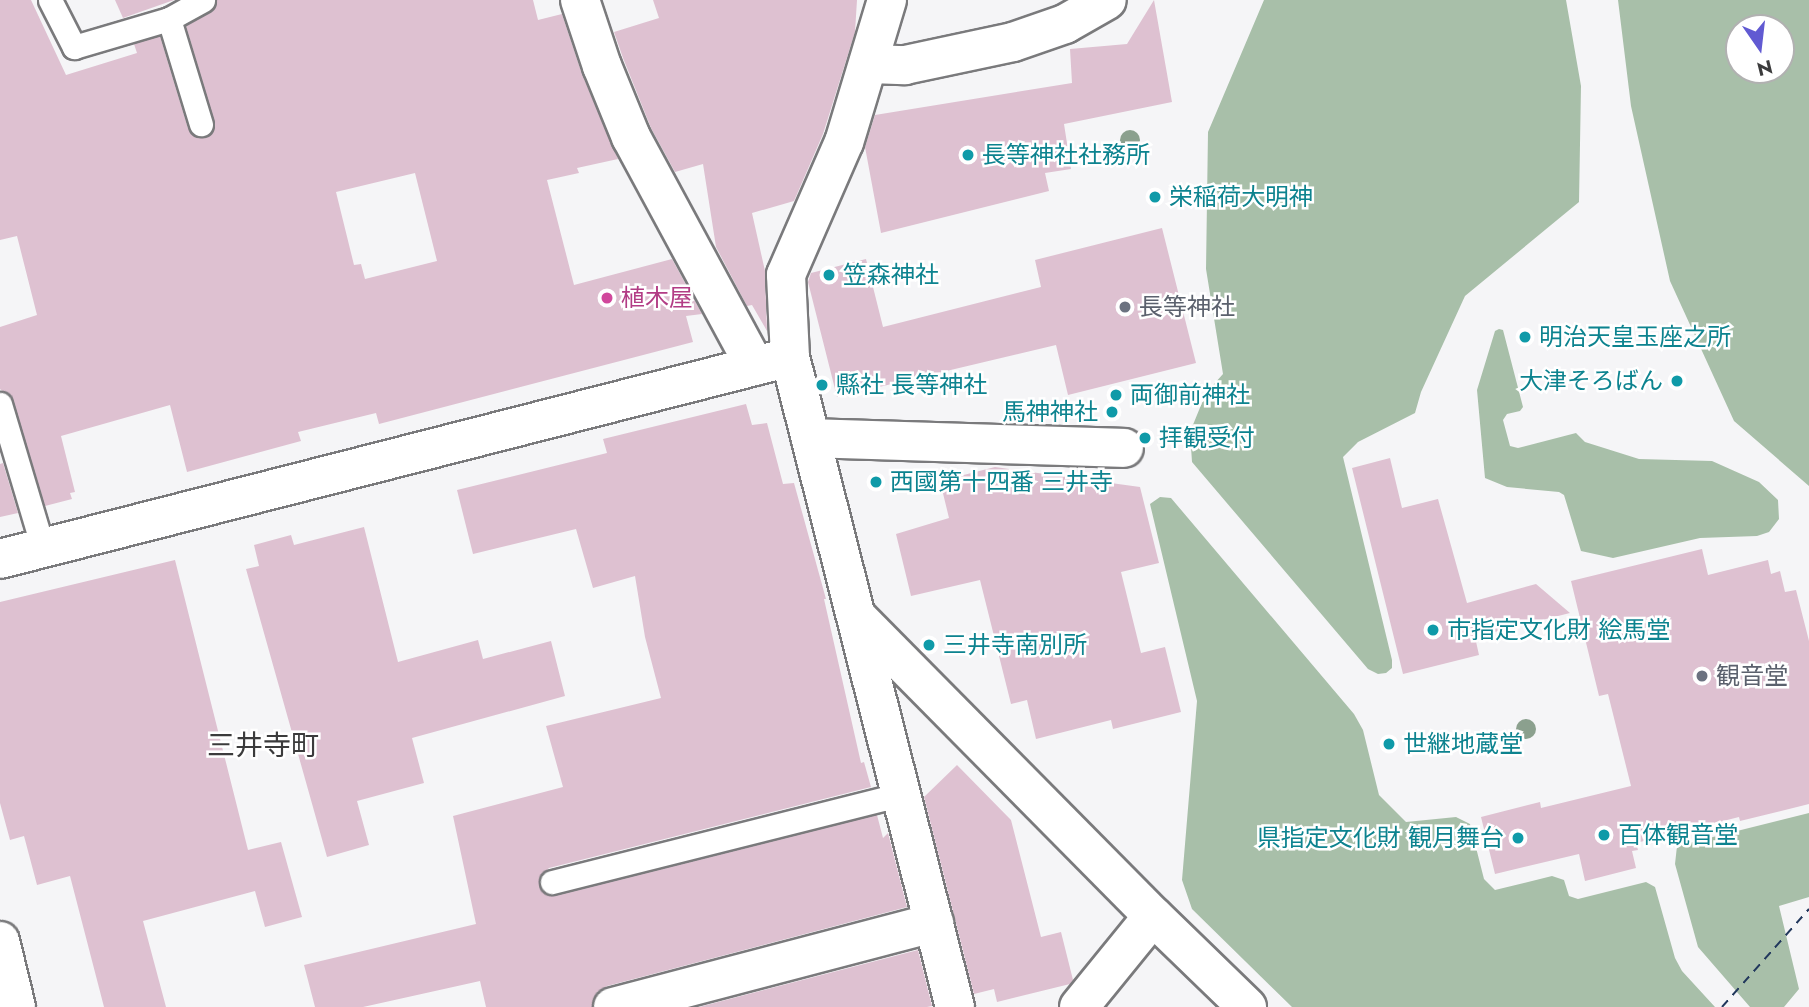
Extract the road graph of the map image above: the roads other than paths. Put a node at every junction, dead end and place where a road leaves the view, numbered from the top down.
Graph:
1 (50, 0) edge
2 (203, 0) edge
3 (580, 0) edge
4 (887, 0) edge
5 (1107, 0) edge
6 (169, 19) junction
7 (870, 64) junction
8 (201, 124) dead end
9 (772, 362) junction
10 (0, 404) edge
11 (811, 438) junction
12 (1124, 448) dead end
13 (43, 548) junction
14 (0, 559) edge
15 (858, 618) junction
16 (902, 794) junction
17 (552, 882) dead end
18 (1153, 916) junction
19 (934, 923) junction
20 (0, 941) edge
21 (16, 1007) edge
22 (612, 1007) edge
23 (955, 1007) edge
24 (1079, 1007) edge
25 (1247, 1007) edge

1 - 6 lane
2 - 6 lane
3 - 9 street
4 - 7 street
5 - 7 street
6 - 8 lane
7 - 9 street
9 - 11 street
9 - 13 street
10 - 13 lane
11 - 12 street
11 - 15 street
13 - 14 street
15 - 16 street
15 - 18 street
16 - 17 lane
16 - 19 street
18 - 24 street
18 - 25 street
19 - 22 street
19 - 23 street
20 - 21 street

